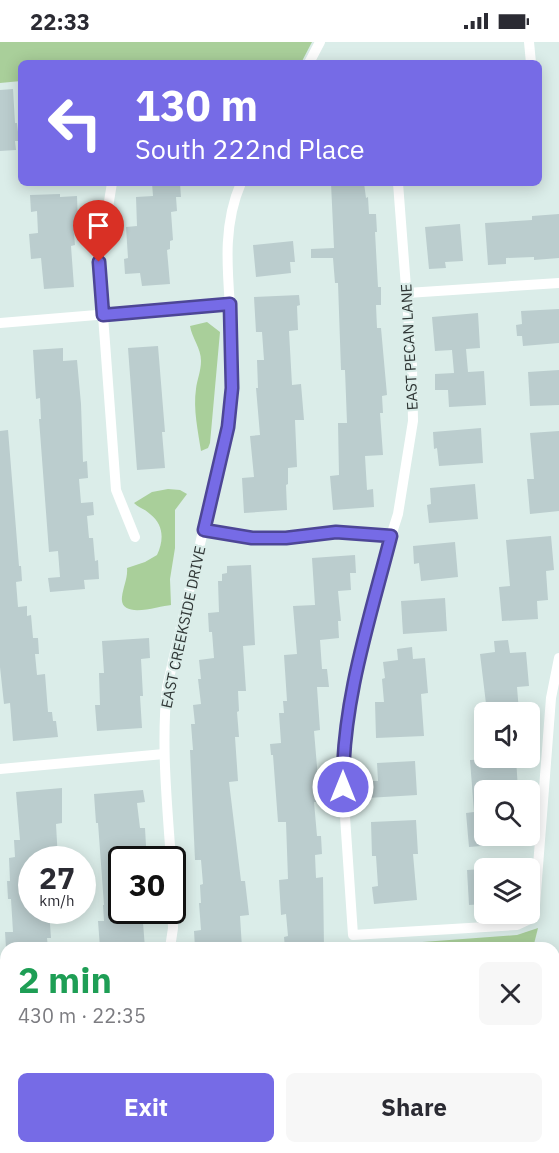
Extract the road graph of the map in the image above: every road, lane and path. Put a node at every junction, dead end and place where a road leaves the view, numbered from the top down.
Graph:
1 (320, 42) edge
2 (529, 42) edge
3 (311, 60) edge
4 (531, 60) edge
5 (112, 186) edge
6 (240, 186) edge
7 (399, 186) edge
8 (559, 283) edge
9 (407, 293) junction
10 (230, 304) junction
11 (103, 315) junction
12 (0, 322) edge
13 (204, 530) junction
14 (391, 536) junction
15 (135, 537) dead end
16 (559, 658) edge
17 (164, 754) junction
18 (0, 769) edge
19 (170, 846) edge
20 (173, 924) edge
21 (171, 942) edge

1 - 3 street
2 - 4 street
5 - 11 street
6 - 10 street, EAST CREEKSIDE DRIVE
7 - 9 street, EAST PECAN LANE
8 - 9 street
9 - 14 street, EAST PECAN LANE
10 - 11 street
10 - 13 street, EAST CREEKSIDE DRIVE
11 - 12 street
11 - 15 street
13 - 14 street
13 - 17 street, EAST CREEKSIDE DRIVE
14 - 16 street, EAST PECAN LANE
17 - 18 street
17 - 19 street, EAST CREEKSIDE DRIVE
20 - 21 street

